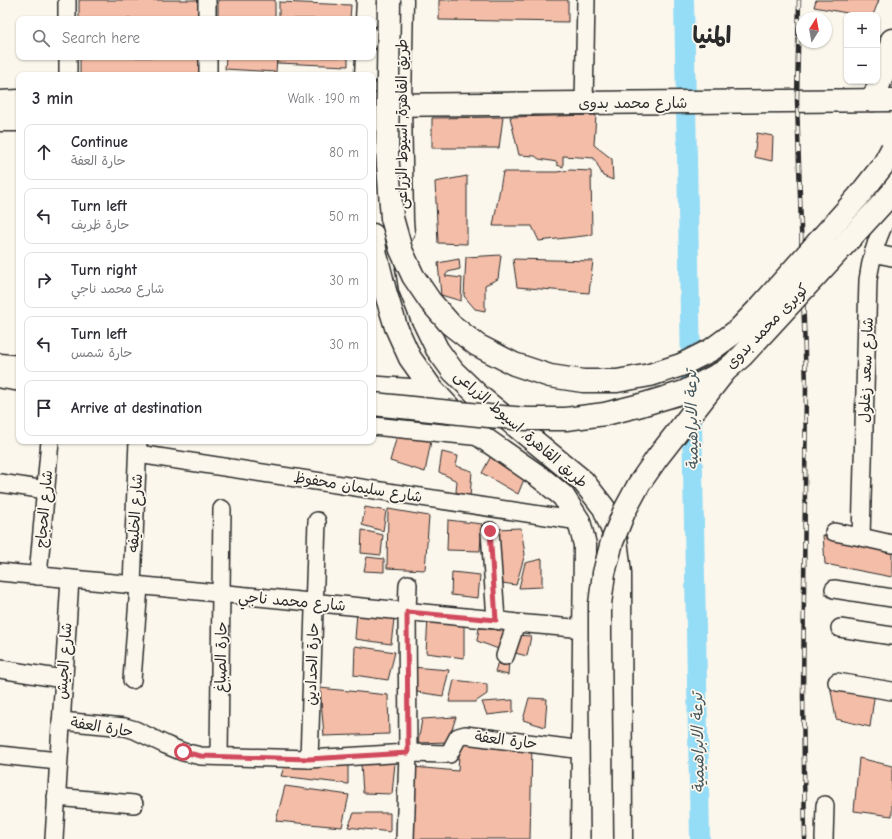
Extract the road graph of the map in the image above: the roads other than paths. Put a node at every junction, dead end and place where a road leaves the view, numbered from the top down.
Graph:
1 (67, 0) edge
2 (207, 0) edge
3 (368, 0) edge
4 (389, 0) edge
5 (402, 0) edge
6 (586, 0) edge
7 (67, 16) edge
8 (207, 16) edge
9 (367, 16) edge
10 (892, 40) edge
11 (68, 60) edge
12 (208, 60) edge
13 (367, 60) edge
14 (68, 72) edge
15 (208, 72) edge
16 (366, 72) edge
17 (882, 100) edge
18 (16, 101) edge
19 (0, 102) edge
20 (584, 103) junction
21 (400, 104) junction
22 (376, 105) edge
23 (0, 120) edge
24 (16, 120) edge
25 (892, 149) edge
26 (892, 193) edge
27 (892, 207) edge
28 (872, 253) junction
29 (376, 255) edge
30 (892, 257) edge
31 (410, 288) junction
32 (385, 291) junction
33 (0, 365) edge
34 (16, 367) edge
35 (725, 371) junction
36 (0, 379) edge
37 (16, 382) edge
38 (376, 385) edge
39 (432, 389) junction
40 (376, 404) edge
41 (376, 426) edge
42 (482, 438) junction
43 (50, 444) edge
44 (138, 447) edge
45 (0, 483) edge
46 (46, 490) junction
47 (222, 509) dead end
48 (317, 521) dead end
49 (579, 521) junction
50 (490, 531) dead end
51 (834, 532) dead end
52 (861, 537) junction
53 (892, 544) edge
54 (0, 572) edge
55 (38, 576) junction
56 (70, 579) junction
57 (408, 584) dead end
58 (135, 585) junction
59 (834, 589) dead end
60 (222, 594) junction
61 (892, 598) edge
62 (314, 603) junction
63 (407, 612) junction
64 (496, 620) junction
65 (516, 623) junction
66 (840, 628) dead end
67 (585, 629) junction
68 (892, 636) edge
69 (505, 656) dead end
70 (0, 669) edge
71 (63, 679) junction
72 (132, 680) dead end
73 (837, 682) dead end
74 (892, 691) edge
75 (61, 721) junction
76 (583, 750) junction
77 (408, 753) junction
78 (0, 755) edge
79 (219, 756) junction
80 (309, 759) junction
81 (58, 761) junction
82 (56, 797) junction
83 (134, 804) dead end
84 (825, 804) dead end
85 (54, 839) edge
86 (405, 839) edge
87 (582, 839) edge
88 (602, 839) edge
89 (622, 839) edge
90 (824, 839) edge

1 - 7 street
2 - 8 street
3 - 9 main road
4 - 25 main road, bridge
5 - 21 main road, طريق القاهرة, اسيوط الزراعى
6 - 20 street
10 - 17 main road
11 - 14 street
12 - 15 street
13 - 16 main road
17 - 20 main road, شارع محمد بدوى
18 - 19 main road
20 - 21 main road, شارع محمد بدوى
21 - 22 main road, شارع محمد بدوى
21 - 31 main road, طريق القاهرة, اسيوط الزراعى
23 - 24 main road
26 - 35 main road, كوبرى محمد بدوى, bridge
27 - 28 street, شارع سعد زغلول
28 - 30 street
28 - 52 street, شارع سعد زغلول
29 - 32 main road, طريق القاهرة, اسيوط الزراعى
31 - 32 main road
31 - 89 main road, طريق القاهرة, اسيوط الزراعى
32 - 39 main road, طريق القاهرة, اسيوط الزراعى
33 - 34 main road
35 - 40 main road, كوبرى محمد بدوى, bridge
35 - 88 main road, bridge
36 - 37 street
38 - 39 street
39 - 42 main road, طريق القاهرة, اسيوط الزراعى
41 - 42 street
42 - 49 main road, طريق القاهرة, اسيوط الزراعى
43 - 46 street, شارع الحجاج
44 - 49 street, شارع سليمان محفوظ
44 - 58 street, شارع الخليفه
45 - 46 street
46 - 55 street, شارع الحجاج
47 - 60 street, حارة الصباغ
48 - 62 street, حارة الحدادين
49 - 67 main road, طريق القاهرة, اسيوط الزراعى
50 - 64 street
51 - 52 street
52 - 53 street
54 - 55 street, شارع محمد ناجي
55 - 56 street, شارع محمد ناجي
56 - 58 street, شارع محمد ناجي
56 - 71 street, شارع الجيش
57 - 63 street
58 - 60 street, شارع محمد ناجي
58 - 72 street, شارع الخليفه
59 - 61 street
60 - 62 street, شارع محمد ناجي
60 - 79 street, حارة الصباغ
62 - 63 street, شارع محمد ناجي
62 - 80 street, حارة الحدادين
63 - 64 street, شارع محمد ناجي
63 - 77 street
64 - 65 street, شارع محمد ناجي
65 - 67 street, شارع محمد ناجي
65 - 69 street
66 - 68 street
67 - 76 main road, طريق القاهرة, اسيوط الزراعى
70 - 71 street
71 - 75 street, شارع الجيش
73 - 74 street
75 - 79 street, حارة العفة
75 - 81 street, شارع الجيش
76 - 77 street, حارة العفة
76 - 87 main road, طريق القاهرة, اسيوط الزراعى
77 - 80 street, حارة العفة
77 - 86 street
78 - 81 street
79 - 80 street, حارة العفة
81 - 82 street, شارع الجيش
82 - 83 street
82 - 85 street, شارع الجيش
84 - 90 street

